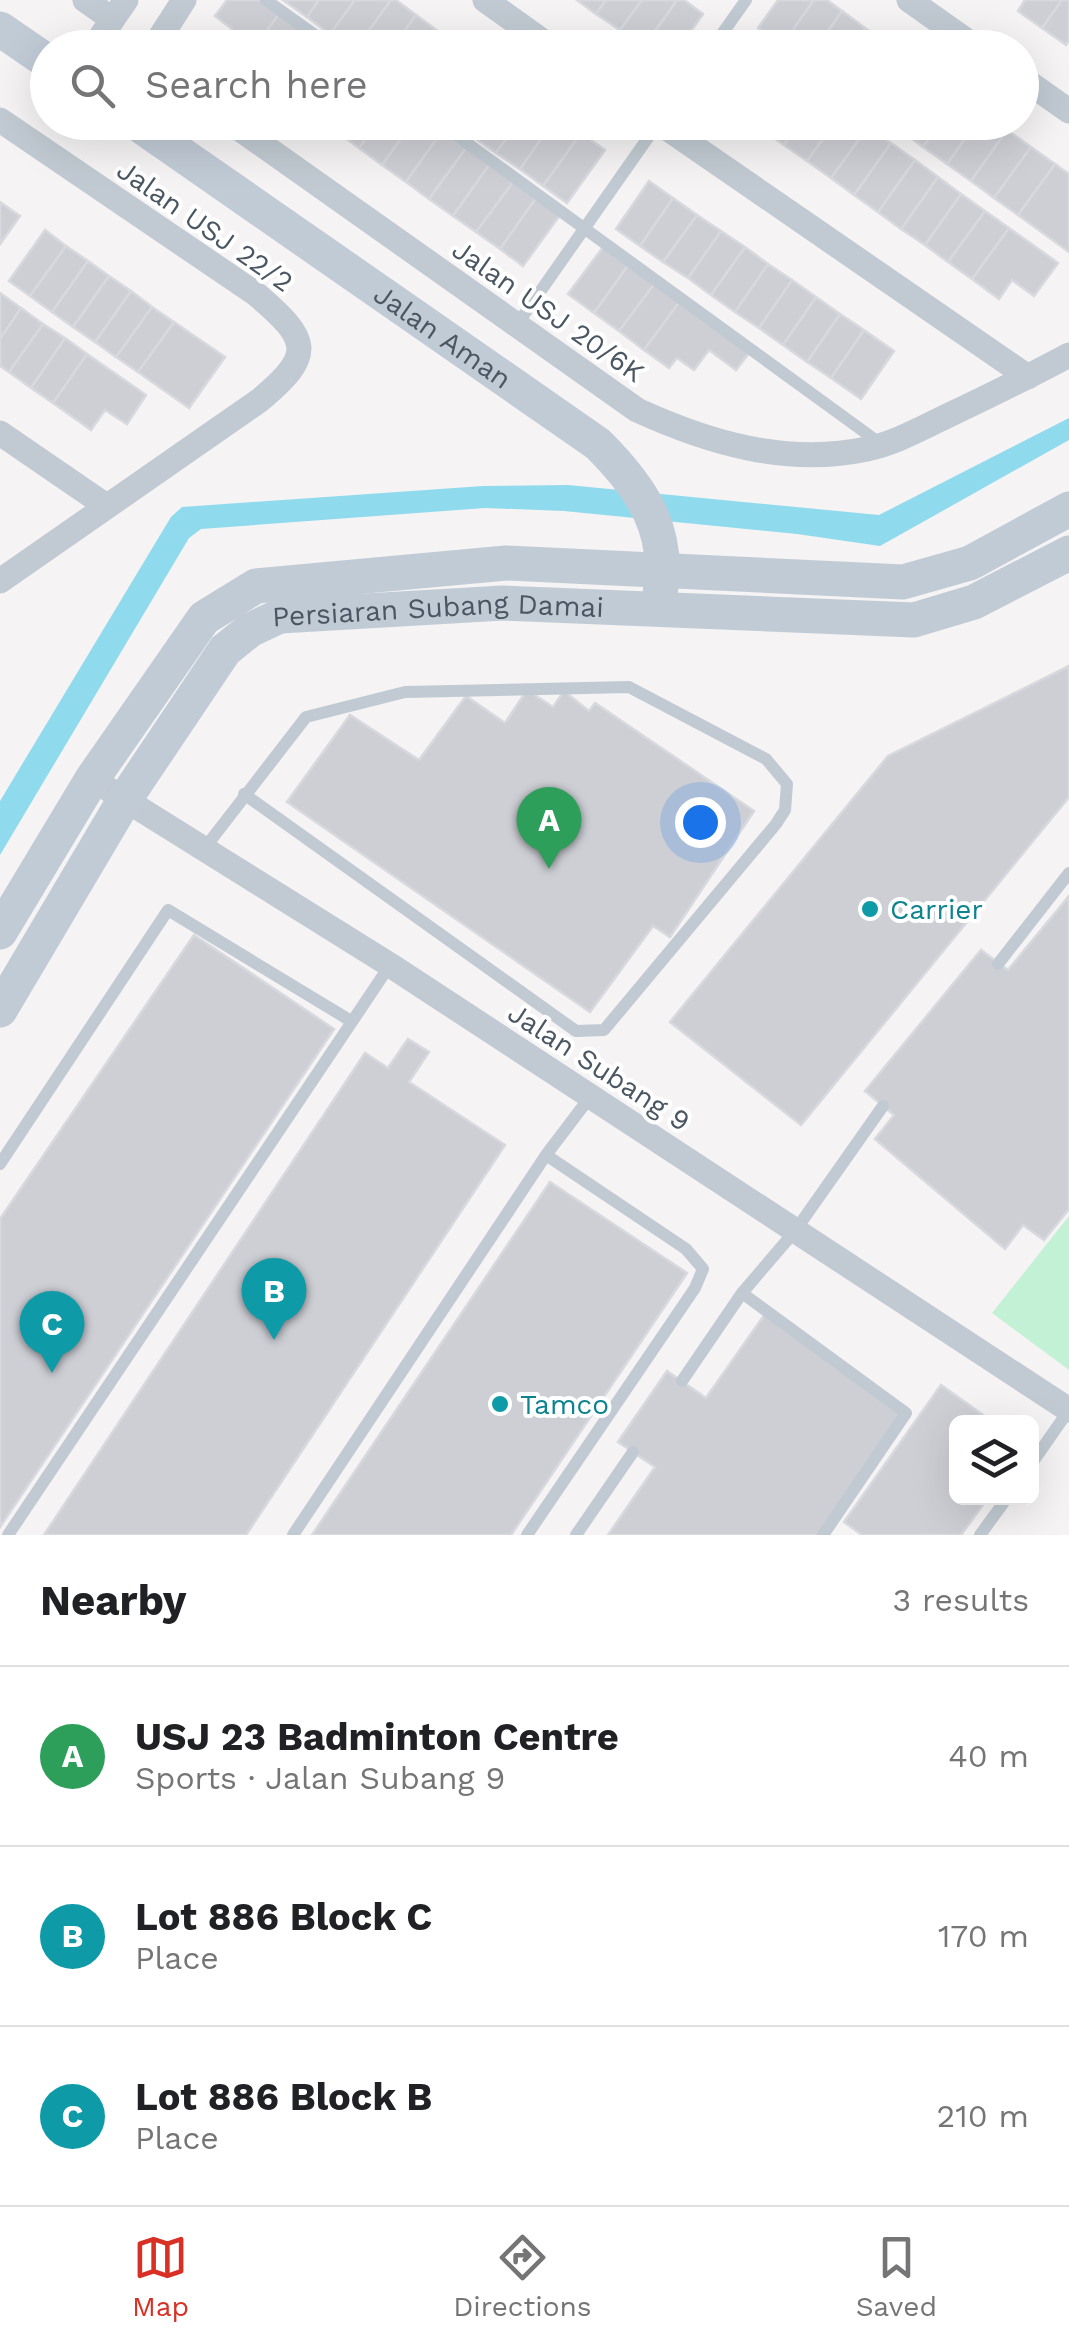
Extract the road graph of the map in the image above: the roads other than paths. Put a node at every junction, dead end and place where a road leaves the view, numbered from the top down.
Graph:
1 (85, 0) edge
2 (266, 0) edge
3 (485, 0) edge
4 (746, 0) edge
5 (909, 0) edge
6 (179, 7) edge
7 (119, 10) edge
8 (0, 29) edge
9 (165, 30) edge
10 (307, 30) edge
11 (527, 30) edge
12 (725, 30) edge
13 (952, 30) edge
14 (30, 50) edge
15 (1039, 90) edge
16 (1069, 111) edge
17 (0, 120) edge
18 (161, 140) edge
19 (255, 140) edge
20 (463, 140) edge
21 (646, 140) edge
22 (683, 140) edge
23 (586, 227) junction
24 (516, 326) junction
25 (1069, 356) edge
26 (1028, 377) junction
27 (0, 433) edge
28 (875, 447) junction
29 (104, 505) junction
30 (1069, 509) edge
31 (1069, 553) edge
32 (664, 564) junction
33 (0, 581) edge
34 (658, 610) junction
35 (92, 779) junction
36 (244, 794) junction
37 (125, 799) junction
38 (204, 849) junction
39 (1069, 873) edge
40 (0, 932) edge
41 (390, 964) junction
42 (998, 964) dead end
43 (0, 1010) edge
44 (351, 1021) junction
45 (590, 1097) junction
46 (883, 1106) dead end
47 (546, 1155) junction
48 (0, 1164) edge
49 (795, 1231) junction
50 (742, 1292) junction
51 (682, 1381) dead end
52 (1069, 1410) edge
53 (633, 1452) dead end
54 (1039, 1453) edge
55 (1002, 1505) edge
56 (8, 1535) edge
57 (293, 1535) edge
58 (527, 1535) edge
59 (576, 1535) edge
60 (824, 1535) edge
61 (980, 1535) edge

1 - 7 street
2 - 10 lane
3 - 11 street
4 - 12 lane
5 - 13 street
6 - 9 street
8 - 14 street
15 - 16 street
17 - 29 street, Jalan USJ 22/2
18 - 32 street, Jalan Aman
19 - 24 street, Jalan USJ 20/6K
20 - 23 lane
21 - 23 lane
22 - 26 street
23 - 24 lane
23 - 28 lane
24 - 28 street, Jalan USJ 20/6K
25 - 26 street
26 - 28 street
27 - 29 street
29 - 33 street
30 - 32 street, Persiaran Subang Damai
31 - 34 street, Persiaran Subang Damai
32 - 34 street, Jalan Aman
32 - 35 street, Persiaran Subang Damai
34 - 37 street, Persiaran Subang Damai
35 - 37 street, Jalan Subang 9
35 - 40 street, Persiaran Subang Damai
36 - 36 lane
36 - 38 lane
37 - 38 street, Jalan Subang 9
37 - 43 street, Persiaran Subang Damai
38 - 41 street, Jalan Subang 9
39 - 42 lane
41 - 44 lane
41 - 45 street, Jalan Subang 9
44 - 48 lane
44 - 56 lane
45 - 47 lane
45 - 49 street, Jalan Subang 9
46 - 49 lane
47 - 57 lane
47 - 58 lane
49 - 50 lane
49 - 52 street, Jalan Subang 9
50 - 51 lane
50 - 60 lane
52 - 54 lane
53 - 59 lane
55 - 61 lane

